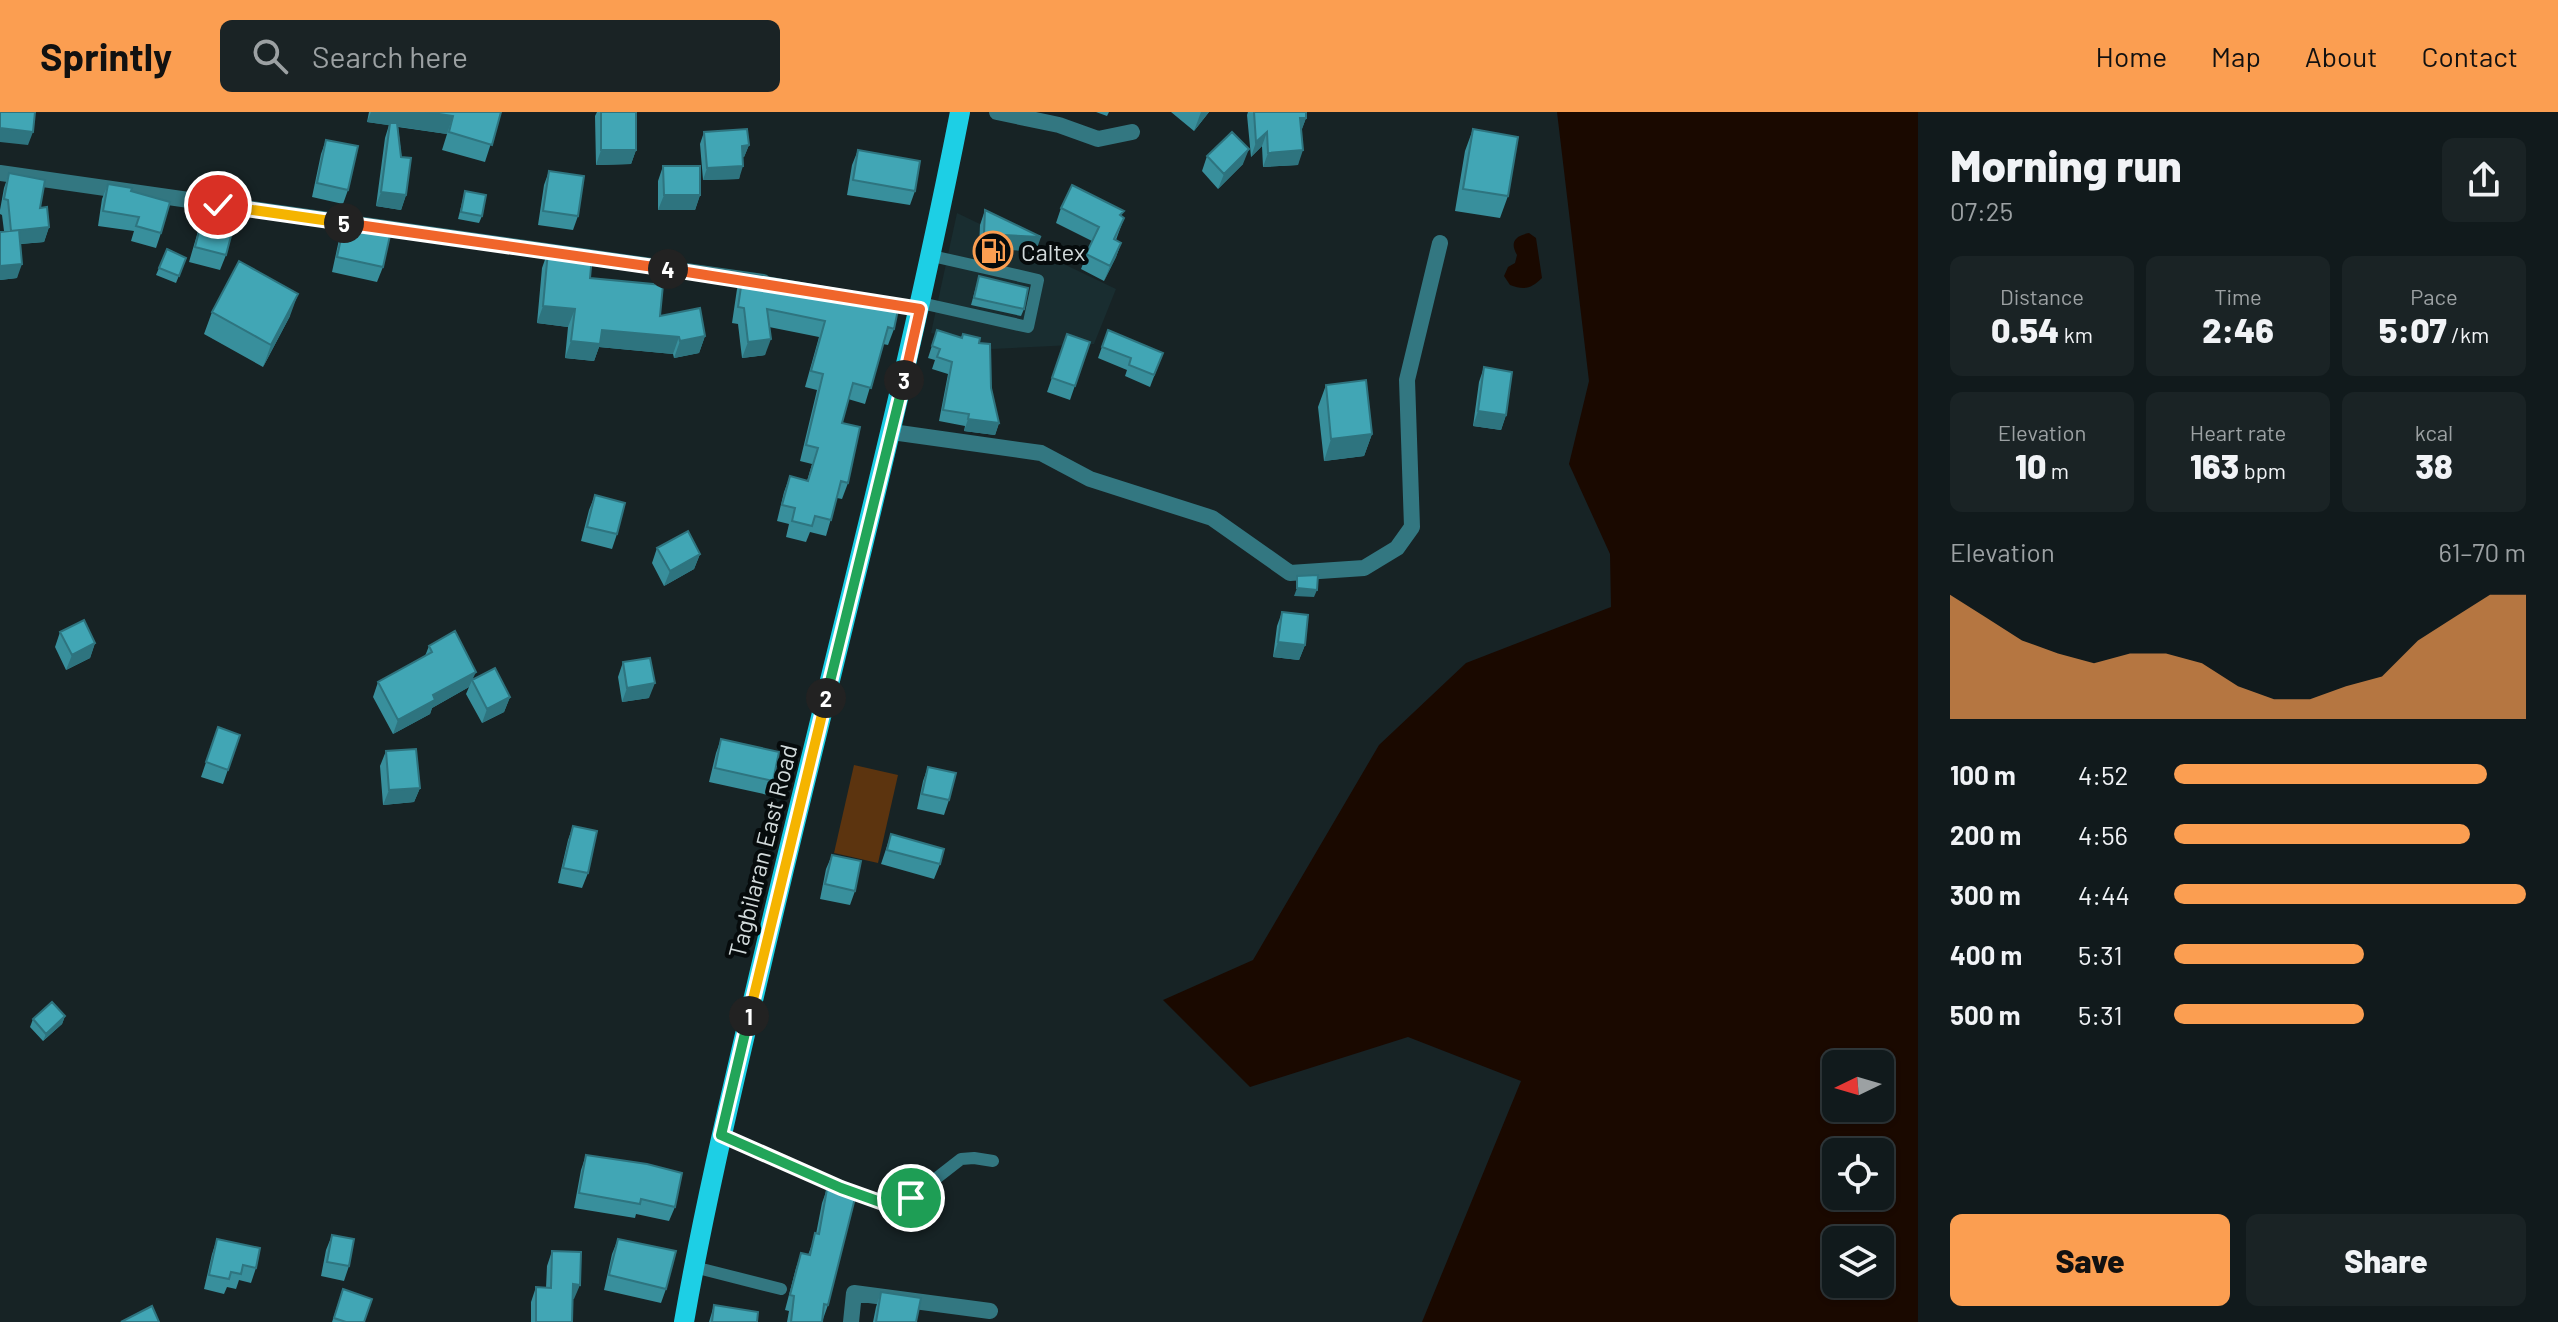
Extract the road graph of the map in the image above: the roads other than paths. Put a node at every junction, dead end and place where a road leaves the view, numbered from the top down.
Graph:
1 (960, 112) edge
2 (997, 112) edge
3 (1132, 132) dead end
4 (0, 173) edge
5 (1440, 243) dead end
6 (932, 256) junction
7 (779, 285) edge
8 (915, 306) junction
9 (892, 432) junction
10 (721, 1135) junction
11 (993, 1161) dead end
12 (694, 1267) junction
13 (781, 1289) dead end
14 (990, 1311) dead end
15 (684, 1322) edge
16 (851, 1322) edge

1 - 6 main road, Tagbilaran East Road
2 - 3 street
4 - 7 street
5 - 9 street
6 - 8 main road, Tagbilaran East Road
6 - 8 lane
8 - 9 main road, Tagbilaran East Road
9 - 10 main road, Tagbilaran East Road
10 - 11 lane
10 - 12 main road, Tagbilaran East Road
12 - 13 lane
12 - 15 main road, Tagbilaran East Road
14 - 16 street

